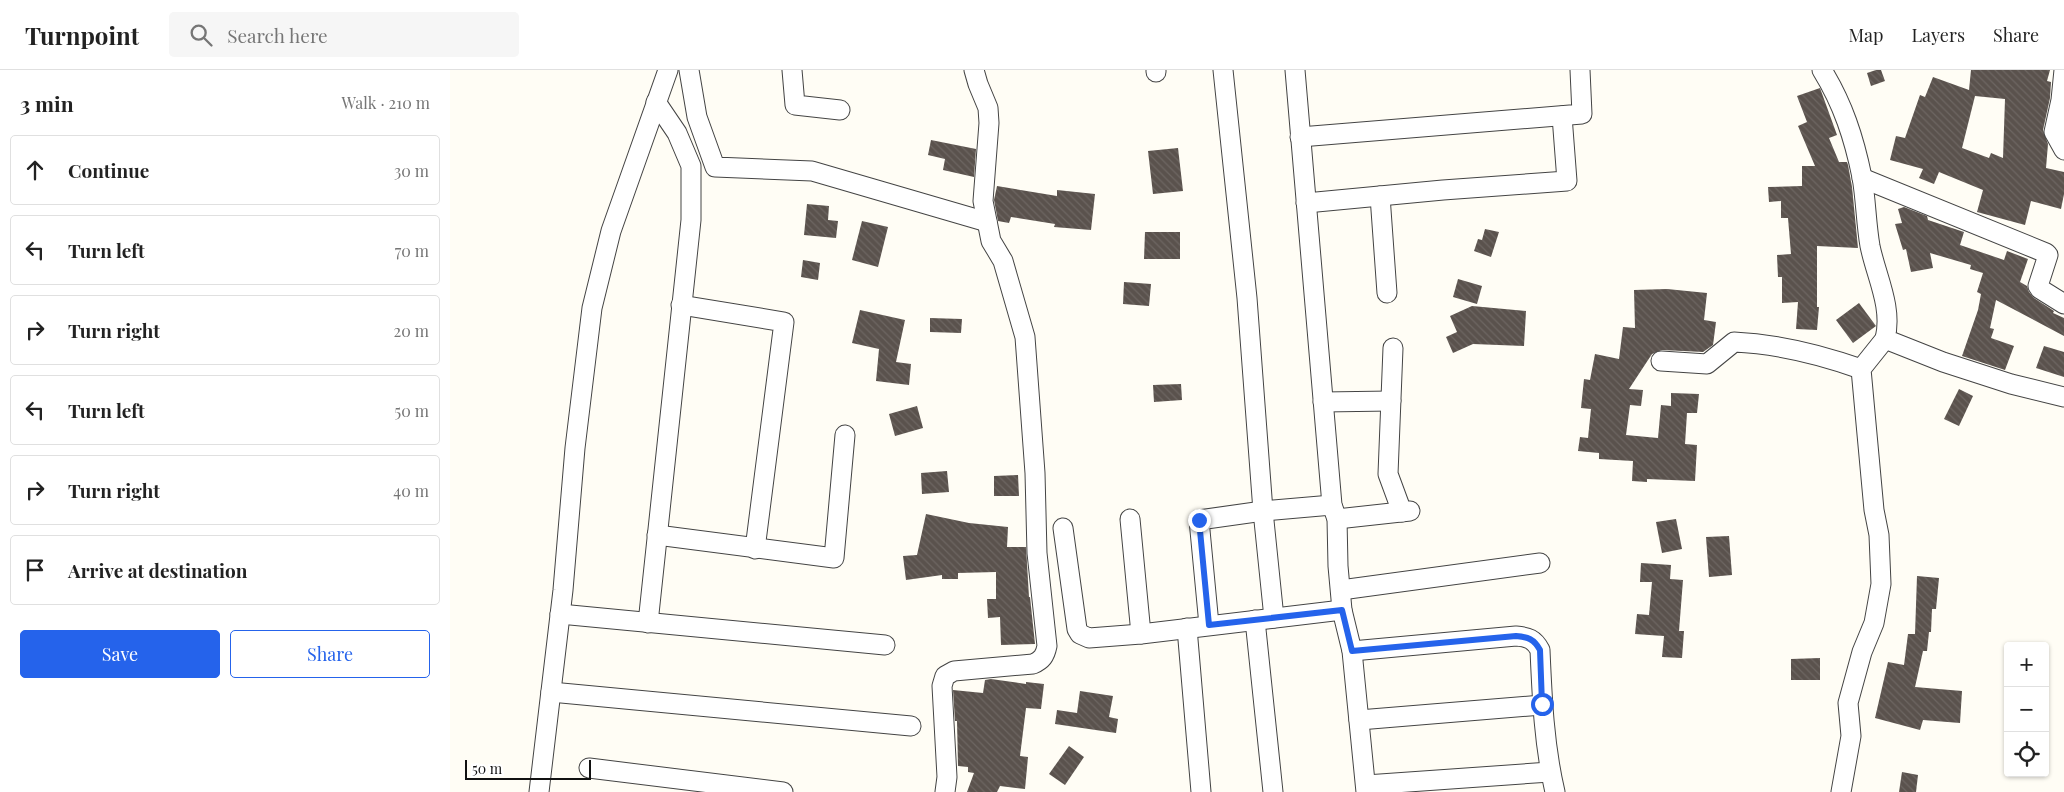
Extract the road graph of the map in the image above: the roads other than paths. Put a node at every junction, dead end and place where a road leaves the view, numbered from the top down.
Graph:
1 (668, 70) edge
2 (689, 70) edge
3 (792, 70) edge
4 (974, 70) edge
5 (1223, 70) edge
6 (1295, 70) edge
7 (1580, 70) edge
8 (1822, 70) edge
9 (2064, 70) edge
10 (656, 102) junction
11 (840, 110) dead end
12 (1562, 116) junction
13 (1300, 137) junction
14 (2064, 150) edge
15 (1862, 178) junction
16 (1380, 196) junction
17 (1306, 203) junction
18 (987, 222) junction
19 (1387, 293) dead end
20 (2064, 304) edge
21 (681, 305) junction
22 (1885, 339) junction
23 (1393, 348) dead end
24 (1661, 361) dead end
25 (1861, 369) junction
26 (2064, 397) edge
27 (1391, 401) junction
28 (1323, 402) junction
29 (845, 435) dead end
30 (1263, 511) junction
31 (1334, 512) junction
32 (1130, 519) dead end
33 (1063, 528) dead end
34 (657, 536) junction
35 (755, 549) junction
36 (1540, 563) dead end
37 (1341, 590) junction
38 (1342, 610) junction
39 (560, 614) junction
40 (1274, 618) junction
41 (1255, 620) junction
42 (648, 623) junction
43 (1209, 625) junction
44 (1187, 628) junction
45 (1141, 634) junction
46 (885, 645) dead end
47 (1352, 651) junction
48 (551, 692) junction
49 (1542, 704) junction
50 (1359, 720) junction
51 (912, 726) dead end
52 (590, 768) dead end
53 (1550, 772) junction
54 (628, 783) edge
55 (1366, 789) edge
56 (539, 792) edge
57 (778, 792) edge
58 (945, 792) edge
59 (1201, 792) edge
60 (1273, 792) edge
61 (1555, 792) edge
62 (1841, 792) edge

1 - 10 street
2 - 18 street
3 - 11 street
4 - 18 street
5 - 30 street
6 - 13 street
7 - 12 street
8 - 15 street
9 - 14 street
10 - 21 street
10 - 39 street
12 - 13 street
12 - 16 street
13 - 17 street
15 - 20 street
15 - 22 street
16 - 17 street
16 - 19 street
17 - 28 street
18 - 58 street
21 - 34 street
21 - 35 street
22 - 25 street
22 - 26 street
23 - 27 street
24 - 25 street
25 - 62 street
27 - 28 street
27 - 31 street
28 - 31 street
29 - 35 street
30 - 31 street
30 - 40 street
30 - 43 street
31 - 37 street
32 - 45 street
33 - 45 street
34 - 35 street
34 - 42 street
36 - 37 street
37 - 38 street
38 - 40 street
38 - 47 street
39 - 42 street
39 - 48 street
40 - 41 street
41 - 43 street
41 - 60 street
42 - 46 street
43 - 44 street
44 - 45 street
44 - 59 street
47 - 49 street
47 - 50 street
48 - 51 street
48 - 56 street
49 - 50 street
49 - 53 street
50 - 55 street
52 - 54 street
53 - 55 street
53 - 61 street
54 - 57 street

